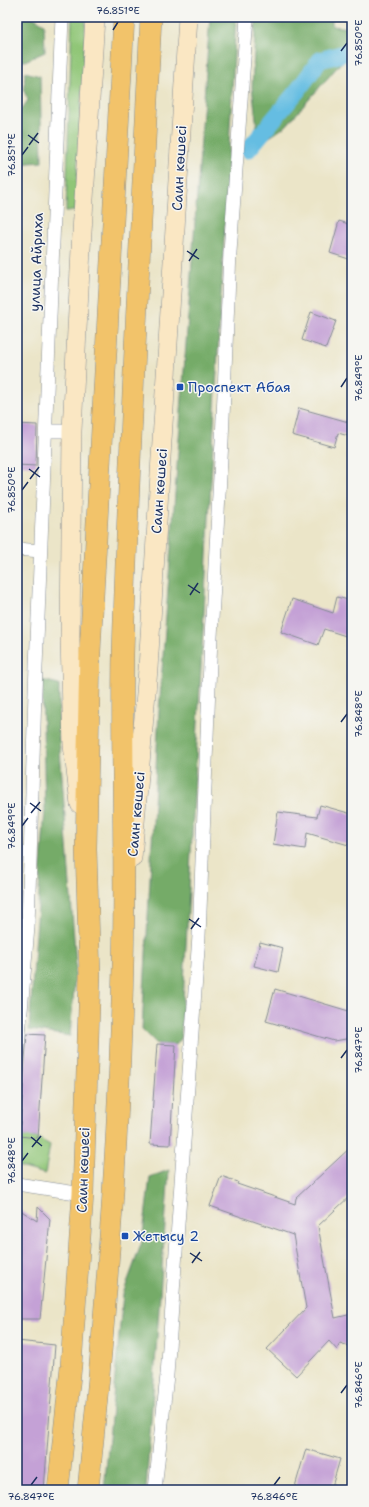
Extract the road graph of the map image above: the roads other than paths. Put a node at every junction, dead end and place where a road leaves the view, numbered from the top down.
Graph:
1 (62, 17) edge
2 (124, 17) edge
3 (151, 17) edge
4 (247, 17) edge
5 (95, 18) edge
6 (188, 20) edge
7 (46, 431) junction
8 (72, 431) junction
9 (17, 549) edge
10 (40, 551) junction
11 (86, 849) junction
12 (123, 965) junction
13 (17, 1060) edge
14 (17, 1184) edge
15 (82, 1194) junction
16 (58, 1490) edge
17 (88, 1490) edge
18 (155, 1490) edge

1 - 7 street, улица Айриха
2 - 11 main road, Саин көшесі
3 - 12 main road, Саин көшесі
4 - 18 street
5 - 8 main road, Саин көшесі
6 - 12 main road, Саин көшесі
7 - 8 street
7 - 10 street, улица Айриха
8 - 11 main road, Саин көшесі
9 - 10 street
10 - 13 street, улица Айриха
11 - 15 main road, Саин көшесі
12 - 17 main road, Саин көшесі
14 - 15 street
15 - 16 main road, Саин көшесі

